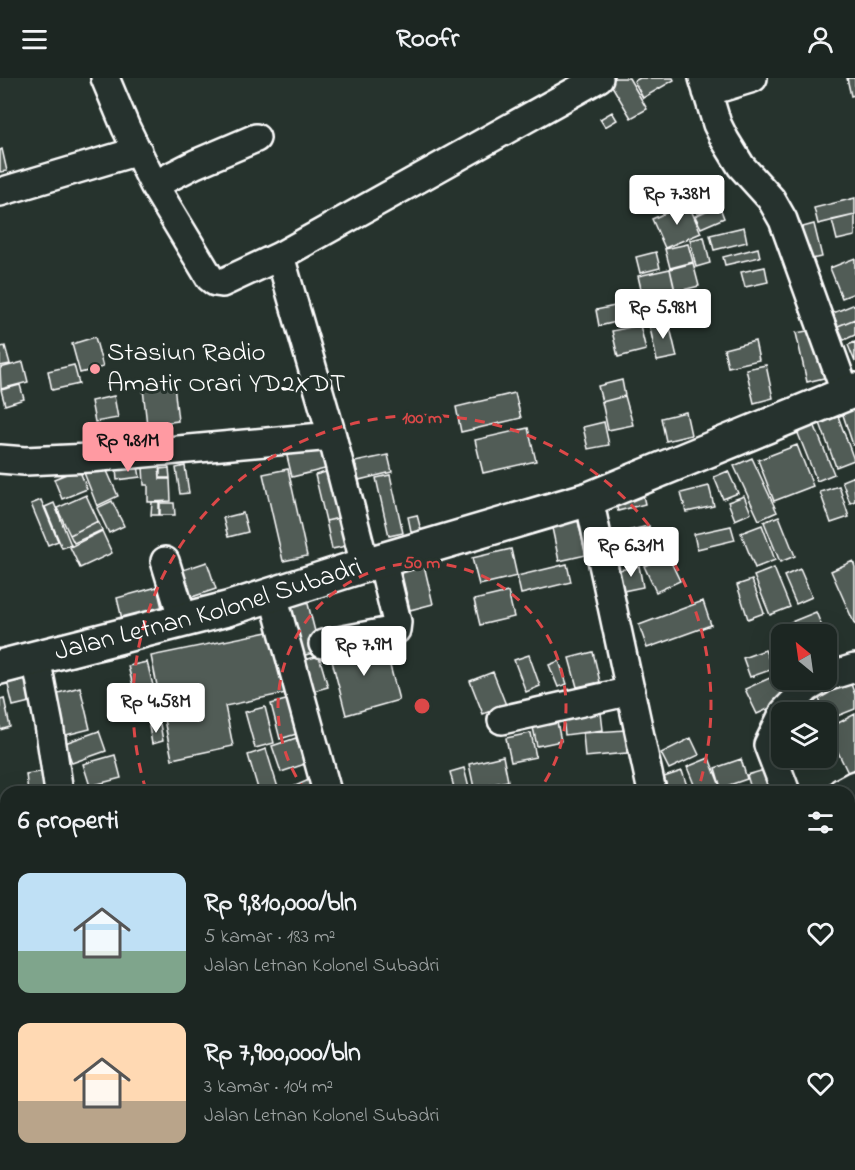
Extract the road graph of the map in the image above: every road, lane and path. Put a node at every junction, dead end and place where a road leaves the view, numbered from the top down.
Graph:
1 (105, 78) edge
2 (599, 78) edge
3 (753, 78) edge
4 (705, 85) edge
5 (256, 138) dead end
6 (138, 152) junction
7 (154, 185) junction
8 (0, 192) edge
9 (280, 256) junction
10 (851, 392) edge
11 (332, 436) junction
12 (0, 459) edge
13 (590, 499) junction
14 (165, 561) dead end
15 (373, 563) junction
16 (273, 595) junction
17 (183, 620) junction
18 (323, 644) dead end
19 (36, 658) junction
20 (0, 668) edge
21 (855, 668) edge
22 (837, 674) edge
23 (805, 690) edge
24 (631, 692) junction
25 (794, 702) edge
26 (502, 720) dead end
27 (771, 739) edge
28 (771, 753) edge
29 (777, 768) edge
30 (58, 786) edge
31 (325, 786) edge
32 (651, 786) edge
33 (784, 786) edge

1 - 6 street
2 - 9 street
3 - 4 street
4 - 10 street
5 - 7 street
6 - 7 street
6 - 8 street
7 - 9 street
9 - 11 street
10 - 13 main road, Jalan Letnan Kolonel Subadri
11 - 12 street
11 - 15 street
13 - 15 main road, Jalan Letnan Kolonel Subadri
13 - 24 street
14 - 17 street
15 - 16 main road, Jalan Letnan Kolonel Subadri
15 - 18 street
16 - 17 main road, Jalan Letnan Kolonel Subadri
16 - 31 street
17 - 19 main road, Jalan Letnan Kolonel Subadri
19 - 20 main road, Jalan Letnan Kolonel Subadri
19 - 30 street
21 - 22 street
23 - 25 street
24 - 26 street
24 - 32 street
27 - 28 street
29 - 33 street

